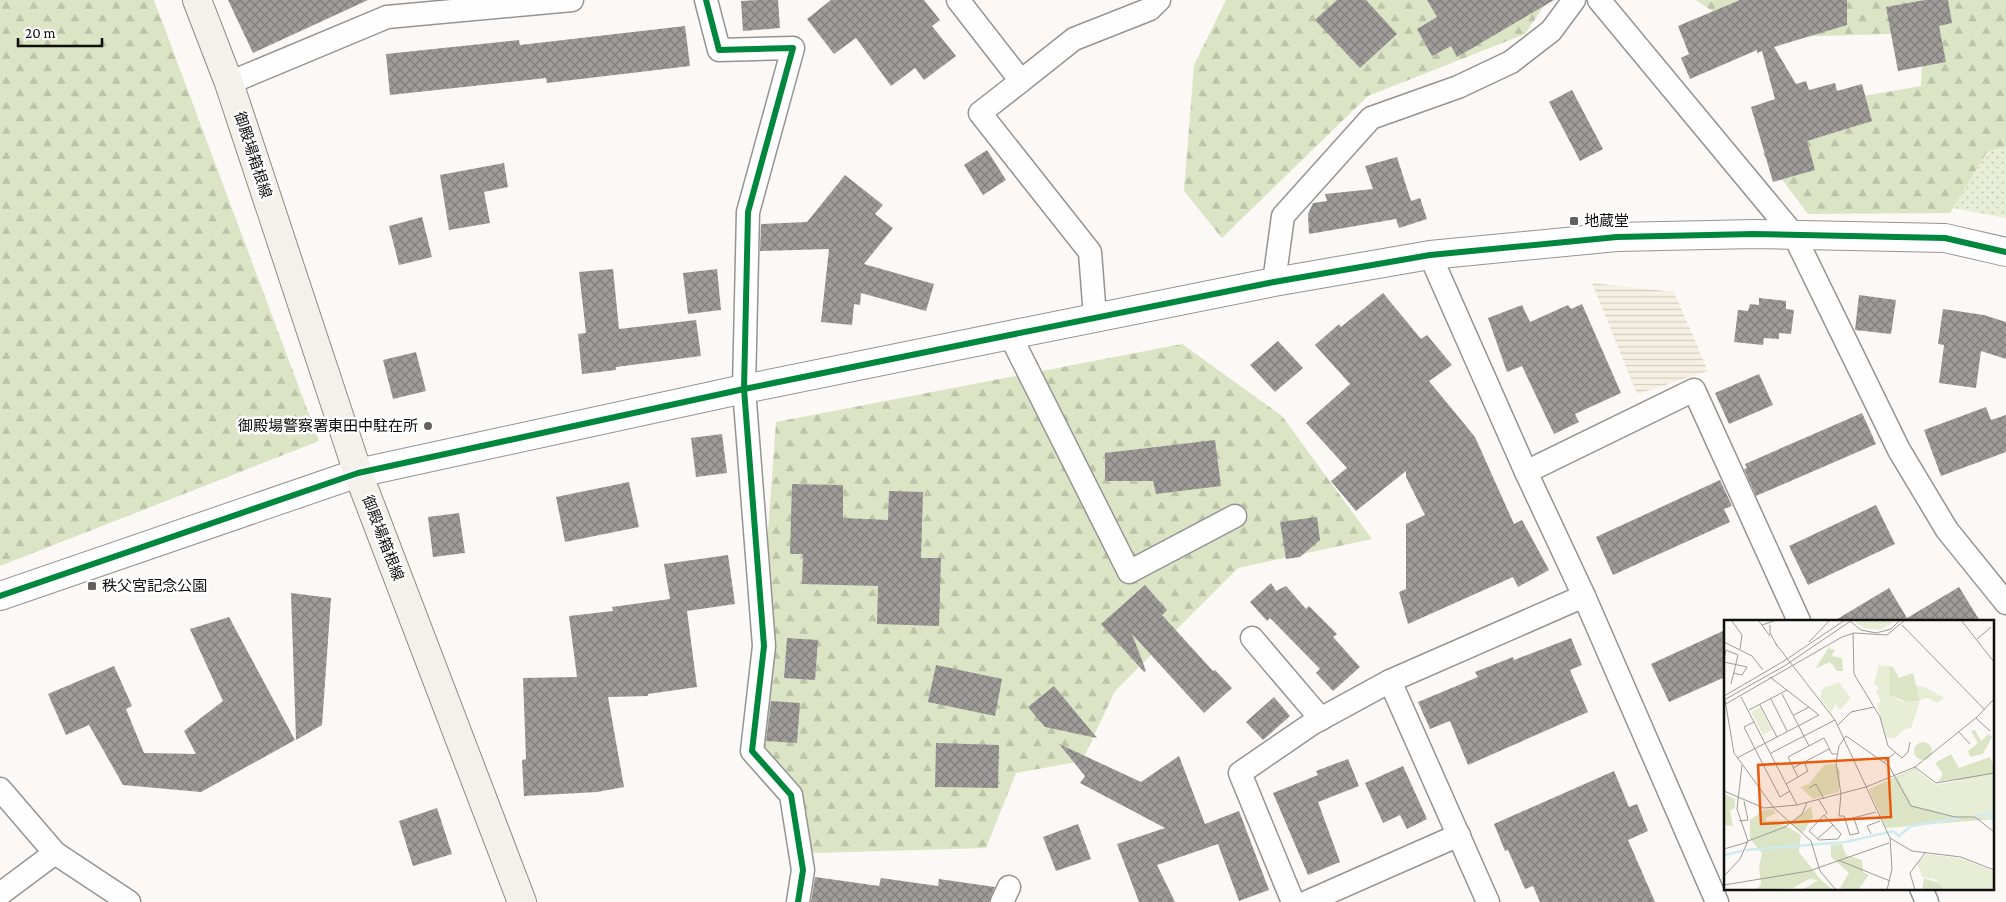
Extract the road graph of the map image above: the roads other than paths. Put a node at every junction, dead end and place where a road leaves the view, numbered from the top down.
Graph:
1 (197, 0) edge
2 (564, 0) edge
3 (572, 0) edge
4 (706, 0) edge
5 (958, 0) edge
6 (1159, 0) edge
7 (1574, 0) edge
8 (1599, 0) edge
9 (1021, 81) junction
10 (229, 83) junction
11 (1794, 235) junction
12 (2006, 252) edge
13 (1430, 255) junction
14 (1274, 282) junction
15 (1095, 317) junction
16 (1010, 335) junction
17 (744, 389) junction
18 (1526, 472) junction
19 (358, 473) junction
20 (1235, 516) dead end
21 (0, 596) edge
22 (1584, 596) junction
23 (2006, 603) edge
24 (1799, 620) edge
25 (1252, 638) dead end
26 (1390, 681) junction
27 (1321, 719) junction
28 (0, 789) edge
29 (1459, 836) junction
30 (55, 852) junction
31 (1922, 890) edge
32 (0, 894) edge
33 (129, 902) edge
34 (522, 902) edge
35 (798, 902) edge
36 (1292, 902) edge
37 (1307, 902) edge
38 (1488, 902) edge
39 (1717, 902) edge
40 (1928, 902) edge

1 - 10 main road, 御殿場箱根線
2 - 3 street
2 - 10 street
4 - 17 street
5 - 9 street
6 - 9 street
7 - 14 street
8 - 11 street
9 - 15 street
10 - 19 main road, 御殿場箱根線
11 - 12 street
11 - 13 street
11 - 23 street
13 - 14 street
13 - 18 street
14 - 15 street
15 - 16 street
16 - 17 street
16 - 20 street
17 - 19 street
17 - 35 street
18 - 22 street
18 - 24 street
19 - 21 street
19 - 34 main road, 御殿場箱根線
22 - 26 street
22 - 39 street
25 - 27 street
26 - 27 street
26 - 29 street
27 - 36 street
28 - 30 street
29 - 37 street
29 - 38 street
30 - 32 street
30 - 33 street
31 - 40 street

